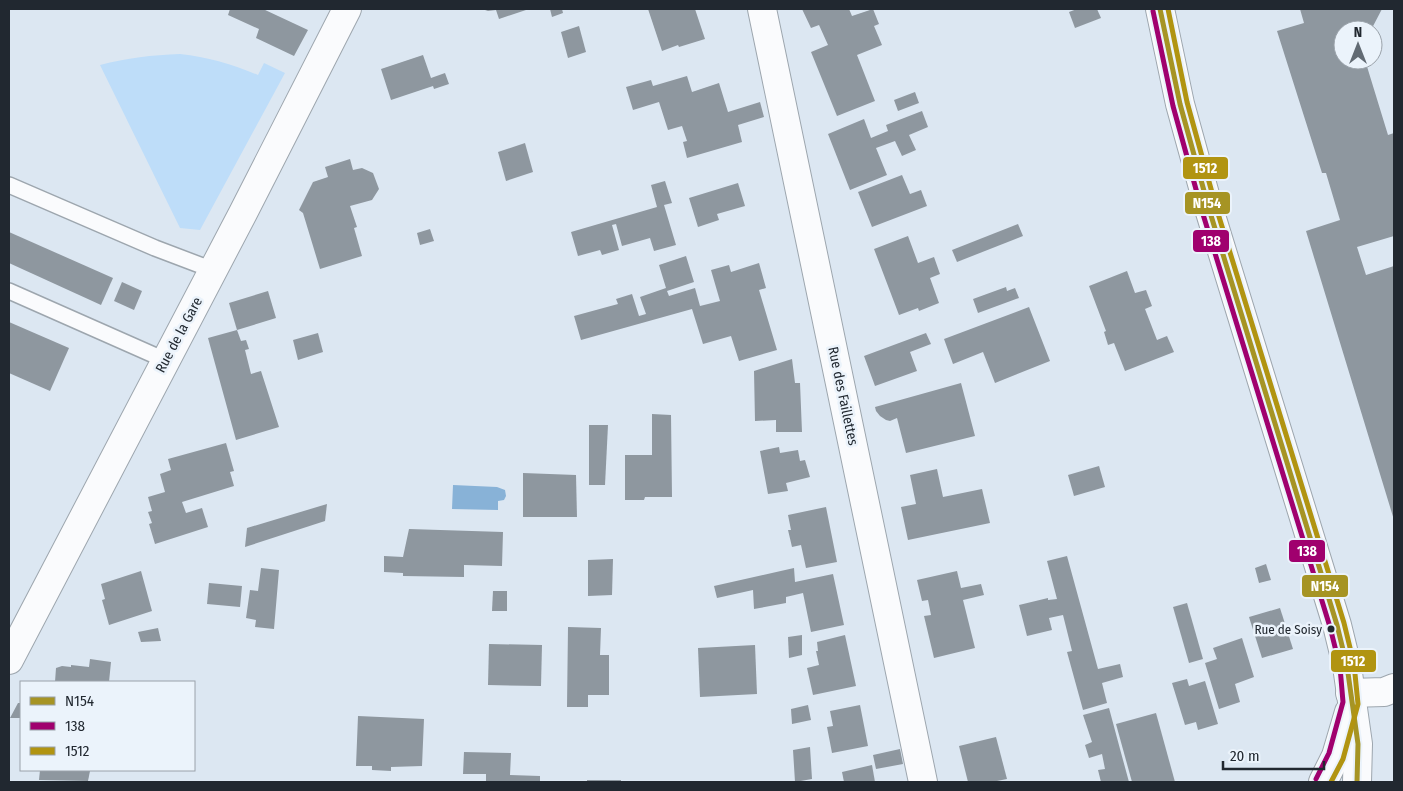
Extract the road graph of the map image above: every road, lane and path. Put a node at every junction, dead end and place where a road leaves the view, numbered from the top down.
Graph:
1 (347, 9) edge
2 (762, 9) edge
3 (1160, 9) edge
4 (9, 185) edge
5 (213, 270) junction
6 (9, 291) edge
7 (166, 360) junction
8 (9, 660) edge
9 (1394, 688) edge
10 (1351, 698) junction
11 (923, 782) edge
12 (1323, 782) edge
13 (1357, 782) edge

1 - 5 street, Rue de la Gare
2 - 11 street, Rue des Faillettes
3 - 10 street
4 - 5 lane
5 - 7 street, Rue de la Gare
6 - 7 lane
7 - 8 street, Rue de la Gare
9 - 10 street
10 - 12 street
10 - 13 street

